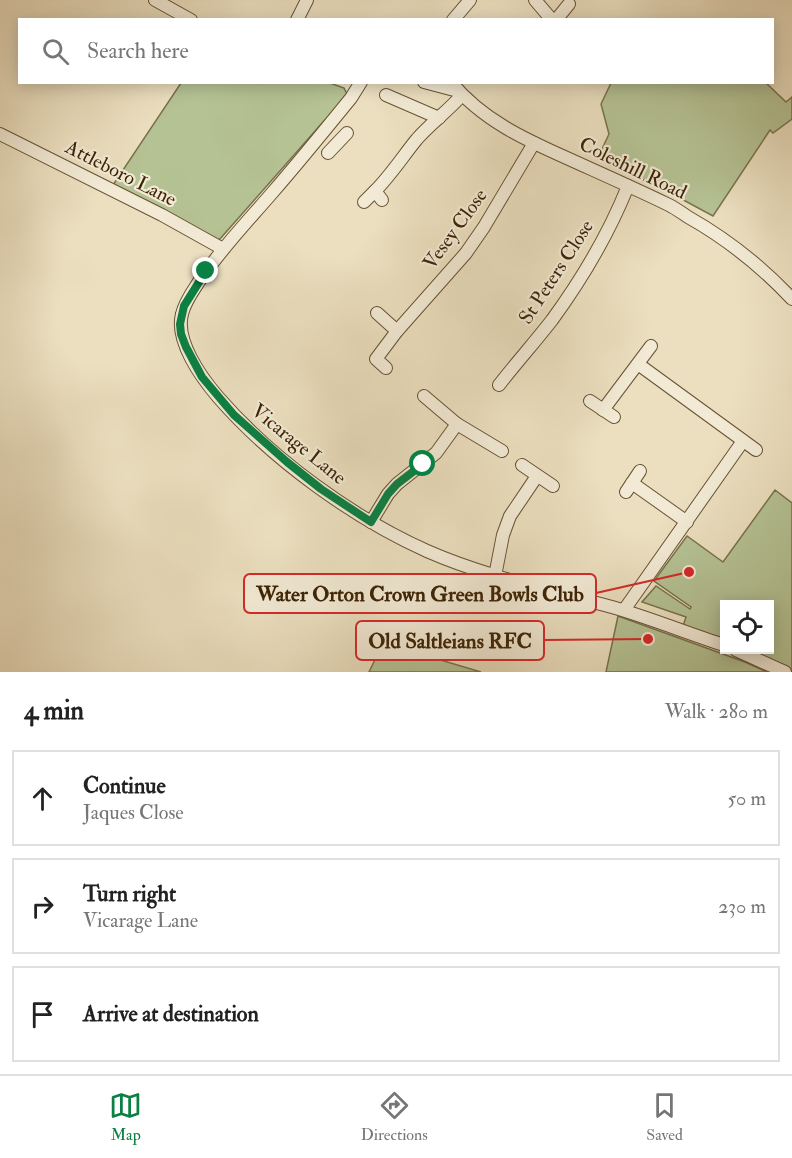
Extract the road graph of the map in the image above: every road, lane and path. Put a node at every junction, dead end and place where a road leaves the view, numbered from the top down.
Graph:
1 (155, 0) edge
2 (306, 0) edge
3 (470, 0) edge
4 (536, 0) edge
5 (569, 4) dead end
6 (187, 18) edge
7 (298, 18) edge
8 (455, 18) edge
9 (552, 18) edge
10 (556, 18) edge
11 (360, 84) edge
12 (432, 84) edge
13 (457, 90) edge
14 (386, 95) dead end
15 (439, 118) junction
16 (323, 132) junction
17 (347, 133) dead end
18 (0, 134) edge
19 (337, 143) junction
20 (534, 143) junction
21 (328, 153) dead end
22 (628, 186) junction
23 (364, 202) dead end
24 (223, 249) junction
25 (792, 299) edge
26 (377, 313) dead end
27 (397, 331) junction
28 (651, 346) dead end
29 (638, 364) junction
30 (386, 368) dead end
31 (499, 385) dead end
32 (424, 396) dead end
33 (590, 401) dead end
34 (603, 410) junction
35 (614, 417) dead end
36 (458, 424) junction
37 (743, 441) junction
38 (756, 450) dead end
39 (502, 451) dead end
40 (522, 465) dead end
41 (640, 471) dead end
42 (537, 476) junction
43 (553, 486) dead end
44 (371, 522) junction
45 (687, 522) junction
46 (495, 576) junction
47 (624, 610) junction
48 (720, 644) edge
49 (745, 654) edge
50 (785, 672) edge

1 - 6 street
2 - 7 street
3 - 8 street
4 - 9 street
5 - 10 street
11 - 16 street, Vicarage Lane
12 - 13 street
13 - 15 street
13 - 20 street, Coleshill Road
14 - 15 street
15 - 23 street
16 - 19 street
16 - 24 street, Vicarage Lane
17 - 19 street
18 - 24 street, Attleboro Lane
19 - 21 street
20 - 22 street, Coleshill Road
20 - 27 street, Vesey Close
22 - 25 street, Coleshill Road
22 - 31 street, St Peters Close
24 - 44 street, Vicarage Lane
26 - 27 street
27 - 30 street, Vesey Close
28 - 29 street
29 - 34 street
29 - 37 street
32 - 36 street
33 - 34 street
34 - 35 street
36 - 39 street
36 - 44 street
37 - 38 street
37 - 45 street
40 - 42 street
41 - 45 street
42 - 43 street
42 - 46 street
44 - 46 street, Vicarage Lane
45 - 47 street
46 - 47 street, Vicarage Lane
47 - 48 street, Vicarage Lane
49 - 50 street

